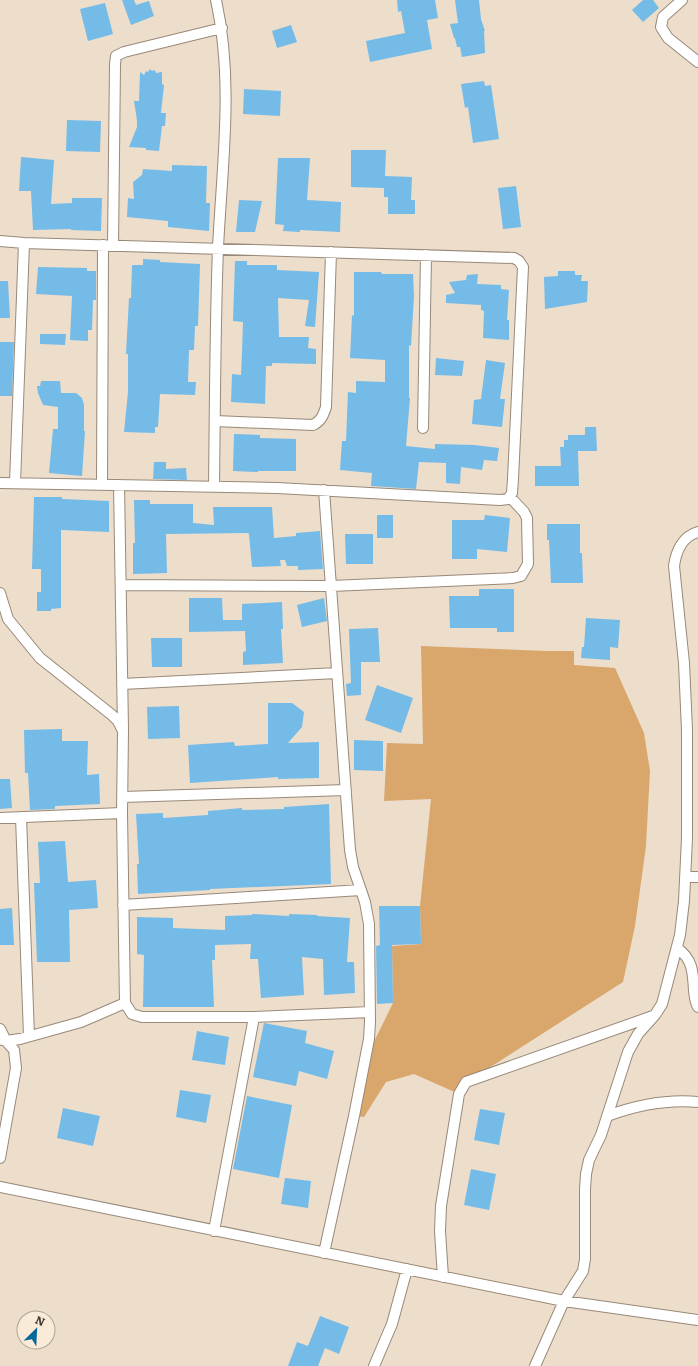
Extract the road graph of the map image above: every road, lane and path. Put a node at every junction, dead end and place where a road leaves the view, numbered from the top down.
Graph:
1 (216, 0) edge
2 (682, 0) edge
3 (222, 28) junction
4 (698, 62) edge
5 (0, 241) edge
6 (24, 243) junction
7 (108, 245) junction
8 (218, 249) junction
9 (331, 252) junction
10 (426, 255) junction
11 (215, 421) junction
12 (423, 428) dead end
13 (0, 483) edge
14 (15, 483) junction
15 (102, 485) junction
16 (119, 485) junction
17 (214, 487) junction
18 (324, 490) junction
19 (510, 497) junction
20 (698, 532) edge
21 (121, 585) junction
22 (331, 586) junction
23 (0, 593) edge
24 (337, 673) junction
25 (122, 684) junction
26 (123, 732) junction
27 (346, 790) junction
28 (123, 797) junction
29 (122, 813) junction
30 (21, 817) junction
31 (0, 818) edge
32 (685, 877) junction
33 (698, 877) edge
34 (360, 890) junction
35 (123, 905) junction
36 (677, 948) junction
37 (125, 1004) junction
38 (698, 1007) edge
39 (370, 1012) junction
40 (655, 1015) junction
41 (254, 1018) junction
42 (0, 1029) edge
43 (30, 1036) junction
44 (3, 1040) edge
45 (698, 1102) edge
46 (608, 1116) junction
47 (0, 1158) edge
48 (0, 1187) edge
49 (214, 1231) junction
50 (324, 1253) junction
51 (407, 1270) junction
52 (443, 1277) junction
53 (564, 1301) junction
54 (698, 1320) edge
55 (374, 1366) edge
56 (535, 1366) edge

1 - 3 street
2 - 4 street
3 - 7 street
3 - 8 street
5 - 6 street
6 - 7 street
6 - 14 street
7 - 8 street
7 - 15 street
8 - 9 street
8 - 11 street
9 - 10 street
9 - 11 street
10 - 12 street
10 - 19 street
11 - 17 street
13 - 14 street
14 - 15 street
15 - 16 street
16 - 17 street
16 - 21 street
17 - 18 street
18 - 19 street
18 - 22 street
19 - 22 street
20 - 32 street
21 - 22 street
21 - 25 street
22 - 24 street
23 - 26 street
24 - 25 street
24 - 27 street
25 - 26 street
26 - 28 street
27 - 28 street
27 - 34 street
28 - 29 street
29 - 30 street
29 - 35 street
30 - 31 street
30 - 43 street
32 - 33 street
32 - 36 street
34 - 35 street
34 - 39 street
35 - 37 street
36 - 38 street
36 - 40 street
37 - 41 street
37 - 43 street
39 - 41 street
39 - 50 street
40 - 46 street
40 - 52 street
41 - 49 street
42 - 44 street
43 - 44 street
44 - 47 street
45 - 46 street
46 - 53 street
48 - 49 street
49 - 50 street
50 - 51 street
51 - 52 street
51 - 55 street
52 - 53 street
53 - 54 street
53 - 56 street

